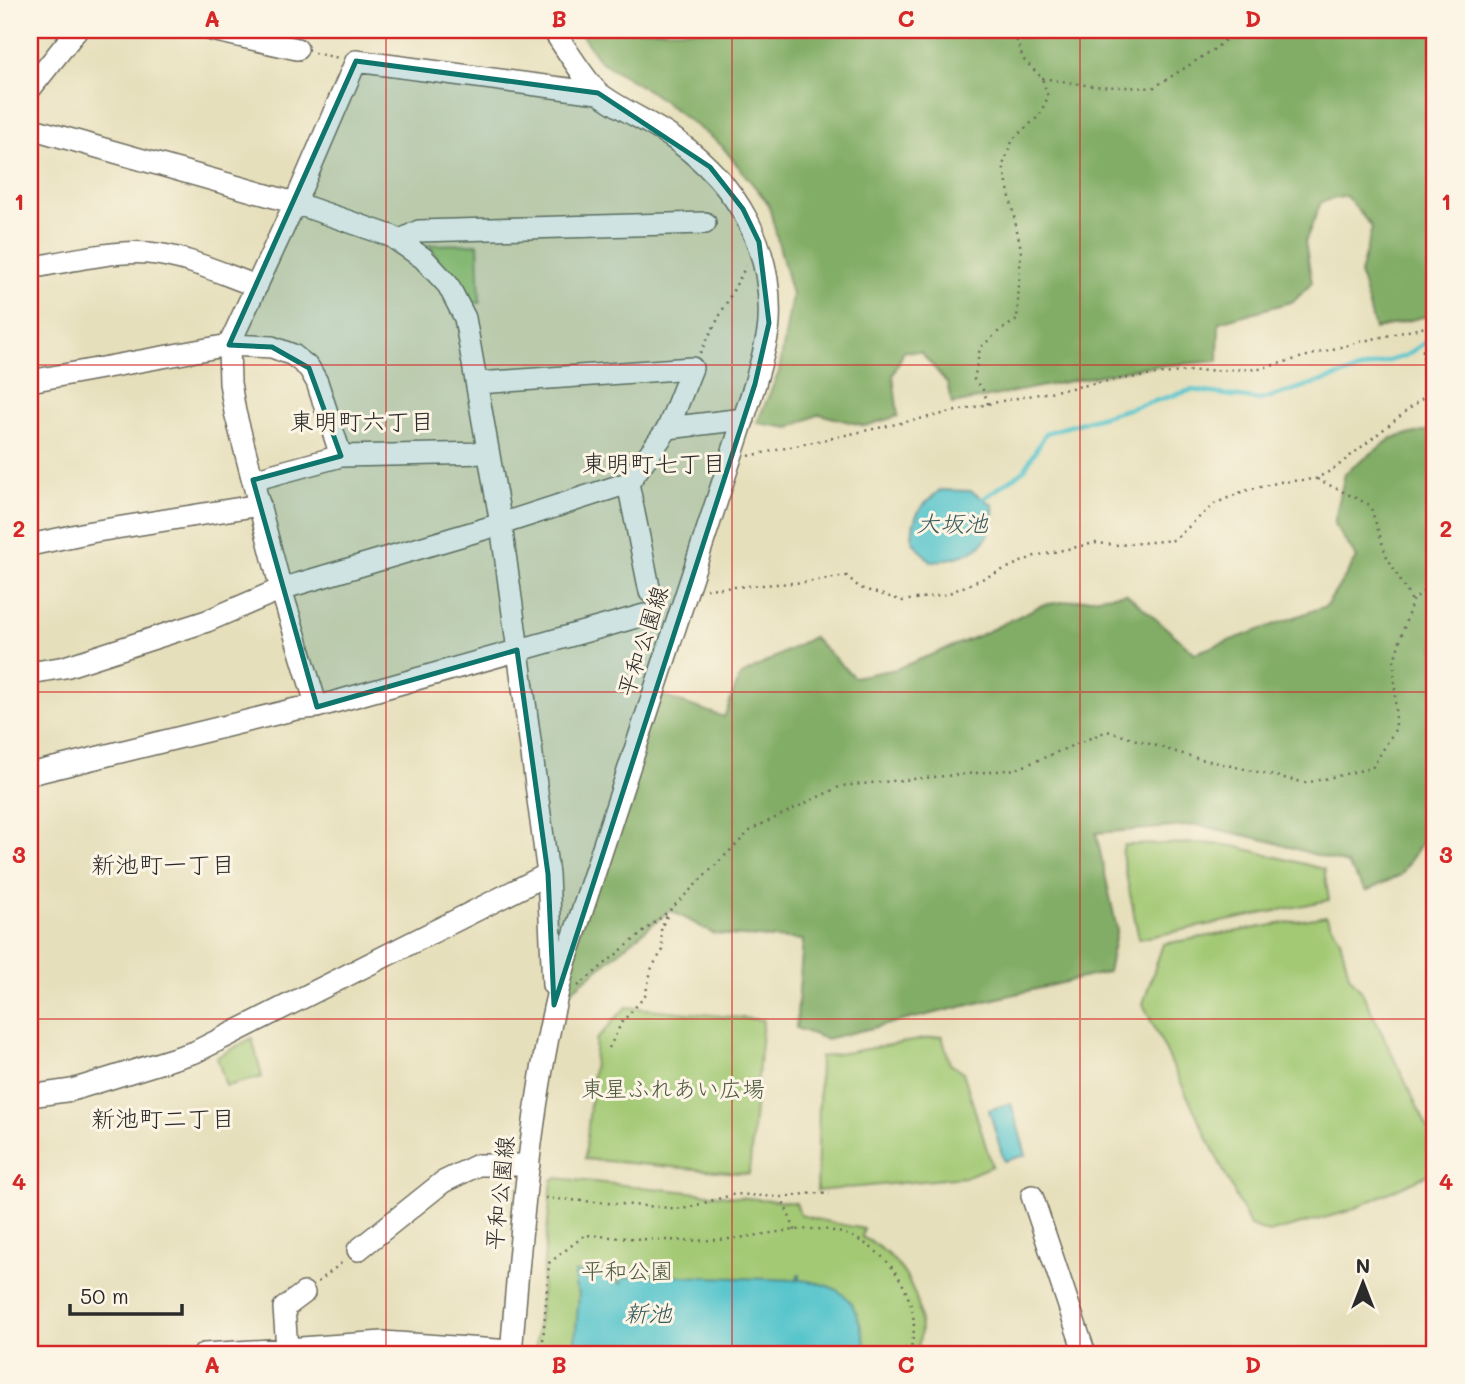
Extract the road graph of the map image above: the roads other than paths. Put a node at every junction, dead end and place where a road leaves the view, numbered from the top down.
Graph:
1 (77, 30) edge
2 (212, 30) edge
3 (553, 30) edge
4 (298, 50) road end
5 (30, 89) edge
6 (598, 93) junction
7 (30, 128) edge
8 (295, 203) junction
9 (705, 223) dead end
10 (398, 241) junction
11 (30, 268) edge
12 (257, 286) junction
13 (229, 345) junction
14 (30, 382) edge
15 (478, 383) junction
16 (744, 419) junction
17 (667, 428) junction
18 (488, 453) junction
19 (341, 456) junction
20 (253, 480) junction
21 (628, 483) junction
22 (260, 505) junction
23 (501, 524) junction
24 (30, 545) edge
25 (281, 589) junction
26 (650, 592) dead end
27 (643, 615) dead end
28 (517, 650) junction
29 (30, 673) edge
30 (317, 707) junction
31 (30, 774) edge
32 (548, 874) junction
33 (554, 1005) junction
34 (30, 1096) edge
35 (529, 1165) junction
36 (1032, 1196) dead end
37 (358, 1250) road end
38 (304, 1293) road end
39 (383, 1348) edge
40 (288, 1351) edge
41 (511, 1352) edge
42 (204, 1354) edge
43 (1085, 1354) edge

1 - 5 street
2 - 4 street
3 - 6 street, 平和公園線
6 - 8 street
6 - 16 street, 平和公園線
7 - 8 street
8 - 10 street
8 - 12 street
9 - 10 street
10 - 15 street
11 - 12 street
12 - 13 street
13 - 14 street
13 - 19 street
13 - 20 street
15 - 17 street
15 - 18 street
16 - 17 street
16 - 33 street, 平和公園線
17 - 21 street
18 - 19 street
18 - 23 street
19 - 20 street
20 - 22 street
21 - 23 street
21 - 26 street
22 - 24 street
22 - 25 street
23 - 25 street
23 - 28 street
25 - 29 street
25 - 30 street
27 - 28 street
28 - 30 street
28 - 32 street
30 - 31 street
32 - 33 street
32 - 34 street
33 - 35 street, 平和公園線
35 - 37 street
35 - 41 street, 平和公園線
36 - 43 street
38 - 40 street
39 - 40 street
39 - 41 street
40 - 42 street

